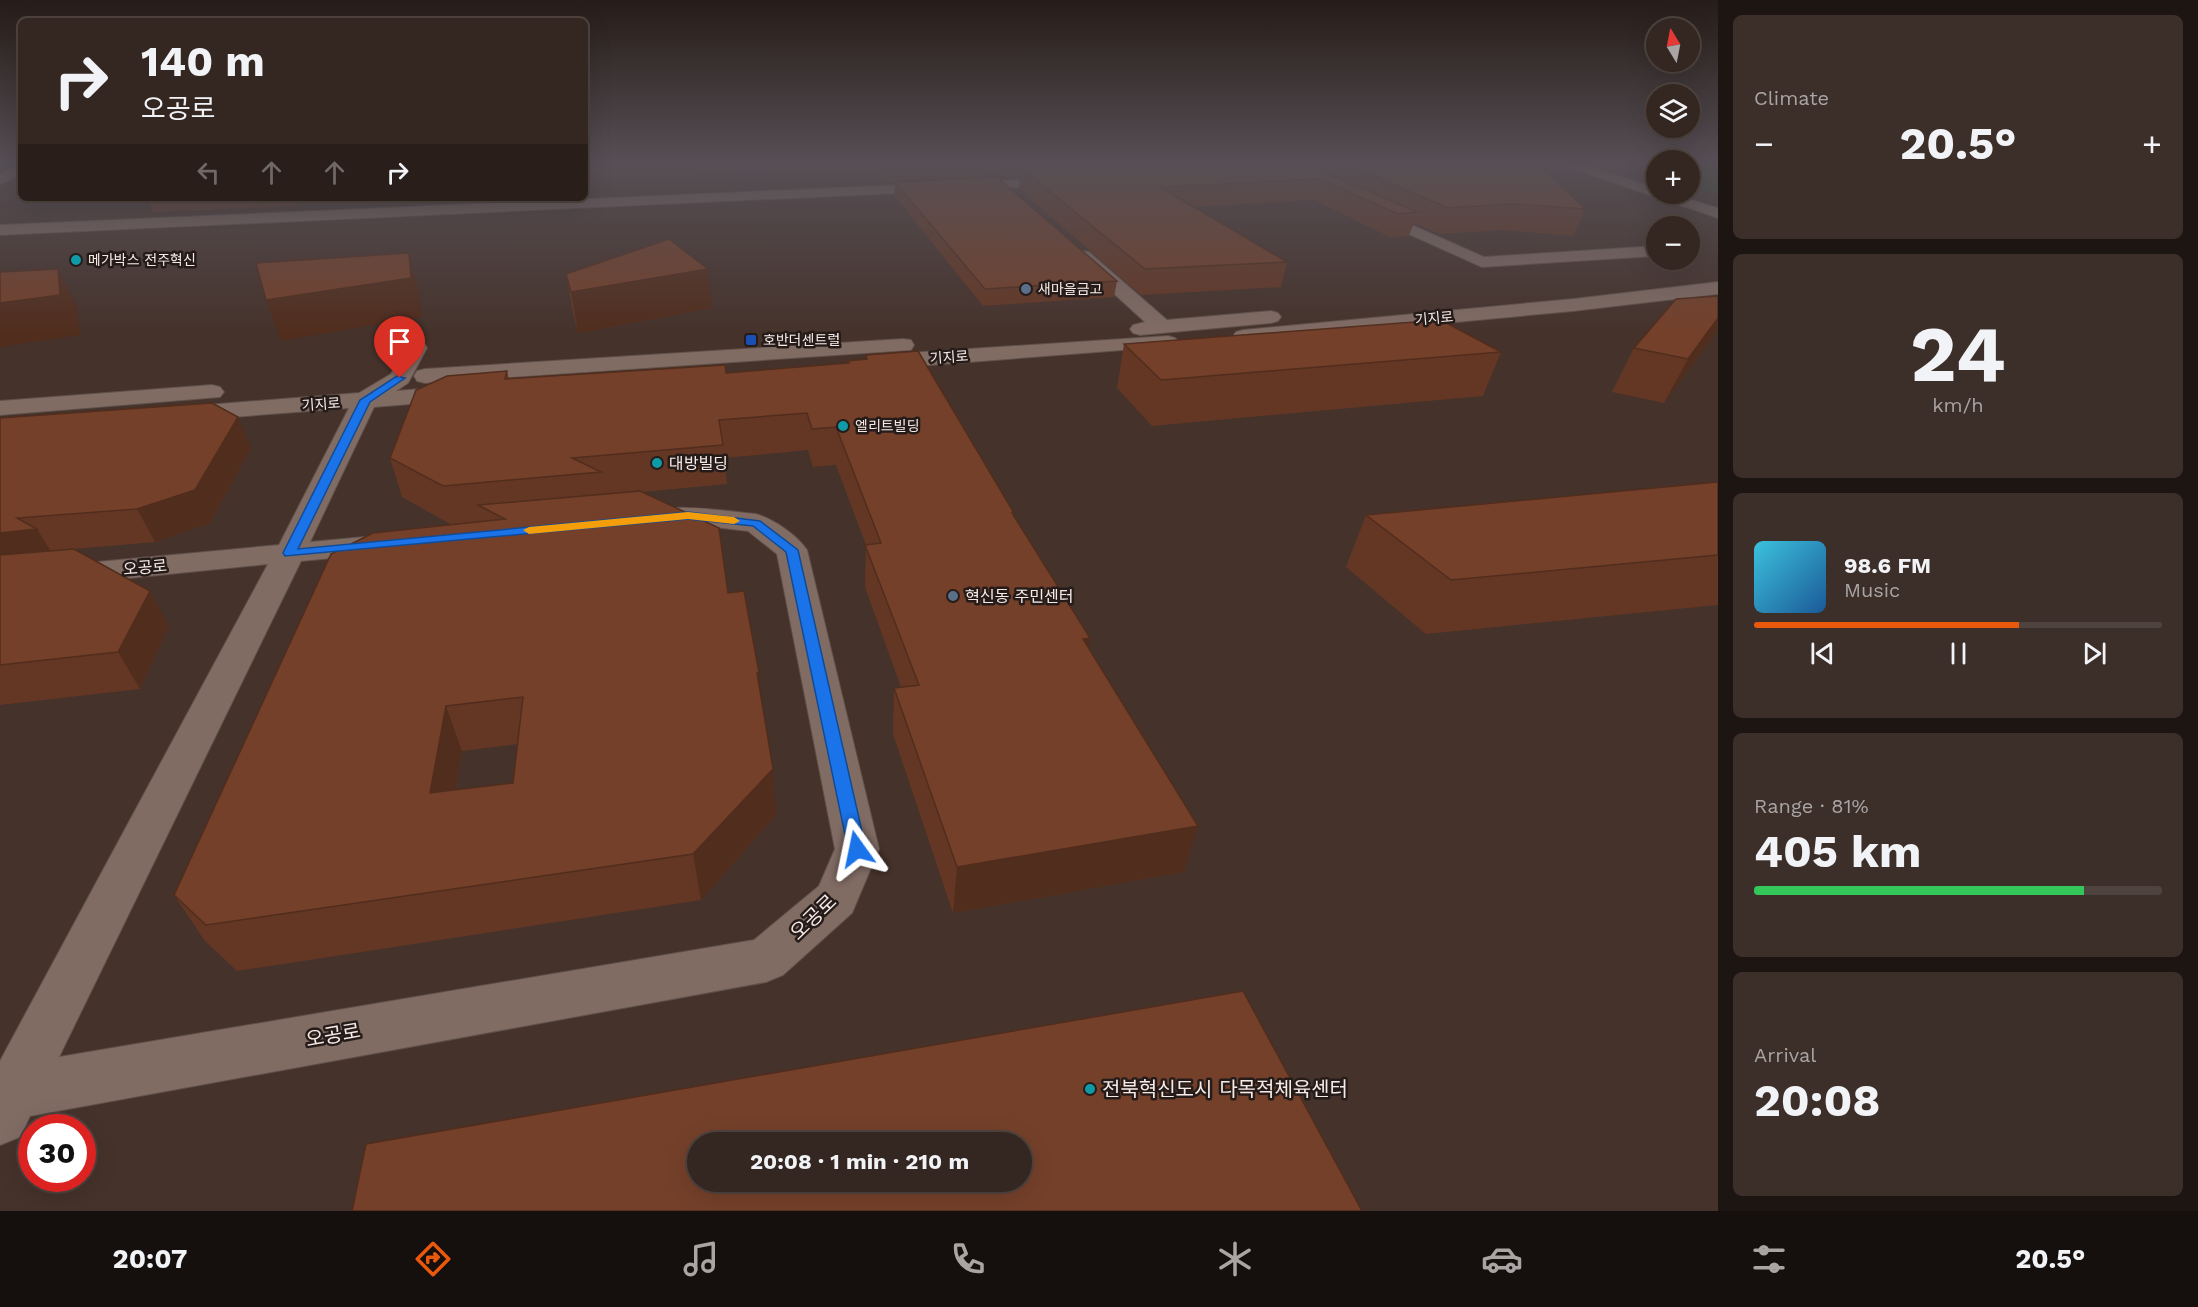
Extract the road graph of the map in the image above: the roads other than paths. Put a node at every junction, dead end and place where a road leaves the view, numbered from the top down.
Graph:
1 (194, 220) edge
2 (1387, 220) edge
3 (0, 231) edge
4 (1073, 248) edge
5 (1646, 252) edge
6 (1718, 273) edge
7 (1718, 288) edge
8 (1162, 327) junction
9 (416, 348) dead end
10 (400, 378) junction
11 (365, 400) junction
12 (0, 408) edge
13 (0, 427) edge
14 (607, 523) edge
15 (423, 541) edge
16 (290, 553) junction
17 (0, 581) edge
18 (6, 1104) edge

1 - 3 street
2 - 5 street
4 - 8 street
6 - 8 street, 기지로
7 - 11 street, 기지로
8 - 10 street, 기지로
9 - 10 street
10 - 11 street
10 - 12 street, 기지로
11 - 13 street, 기지로
11 - 16 street, 오공로
14 - 18 street, 오공로
15 - 16 street, 오공로
16 - 17 street, 오공로
16 - 18 street, 오공로

